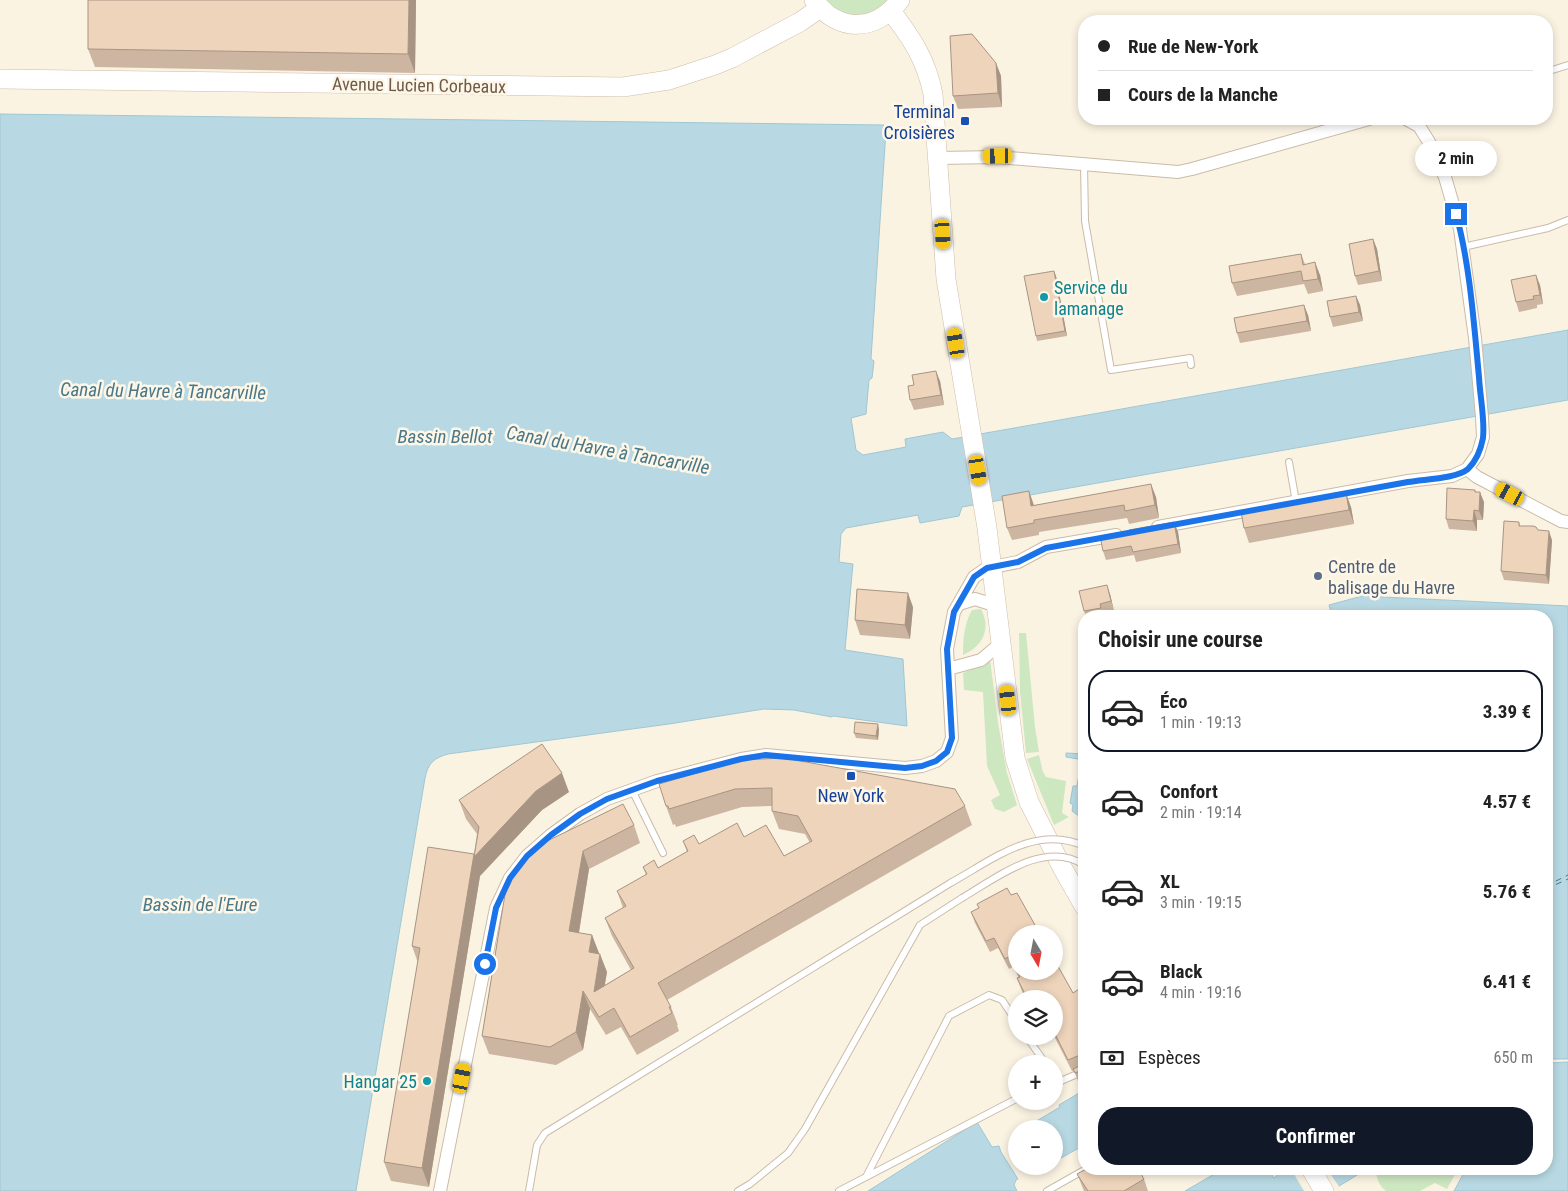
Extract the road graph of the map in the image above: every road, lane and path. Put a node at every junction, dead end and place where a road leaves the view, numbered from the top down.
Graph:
1 (817, 4) edge
2 (896, 6) edge
3 (1568, 65) edge
4 (1553, 70) edge
5 (0, 79) edge
6 (1348, 125) edge
7 (1416, 125) edge
8 (938, 158) junction
9 (1084, 163) junction
10 (1568, 220) edge
11 (1463, 247) junction
12 (1191, 365) dead end
13 (1289, 462) dead end
14 (1467, 469) junction
15 (1296, 502) junction
16 (1568, 522) edge
17 (993, 566) junction
18 (959, 604) junction
19 (997, 606) junction
20 (1001, 643) junction
21 (948, 670) junction
22 (632, 790) junction
23 (1078, 844) edge
24 (663, 853) dead end
25 (1078, 862) edge
26 (1078, 895) edge
27 (1008, 1009) edge
28 (1078, 1074) edge
29 (1063, 1080) edge
30 (1008, 1103) edge
31 (1078, 1174) edge
32 (1315, 1175) edge
33 (867, 1176) junction
34 (440, 1191) edge
35 (529, 1191) edge
36 (738, 1191) edge
37 (839, 1191) edge
38 (1047, 1191) edge
39 (1324, 1191) edge

1 - 2 main road
1 - 5 main road, Avenue Lucien Corbeaux
2 - 8 main road
3 - 4 lane
6 - 9 street
7 - 11 street
8 - 9 street
8 - 17 main road
9 - 12 lane
10 - 11 lane
11 - 14 street
13 - 15 lane
14 - 15 street
14 - 16 street
15 - 17 street
17 - 18 street
17 - 19 main road
18 - 19 street
18 - 21 street
19 - 20 main road
20 - 21 street
20 - 26 main road
21 - 22 street
22 - 24 lane
22 - 34 street
23 - 35 lane, bridge
25 - 36 lane, bridge
27 - 33 lane
28 - 29 lane
30 - 33 lane
31 - 38 lane
32 - 39 main road
33 - 37 lane

